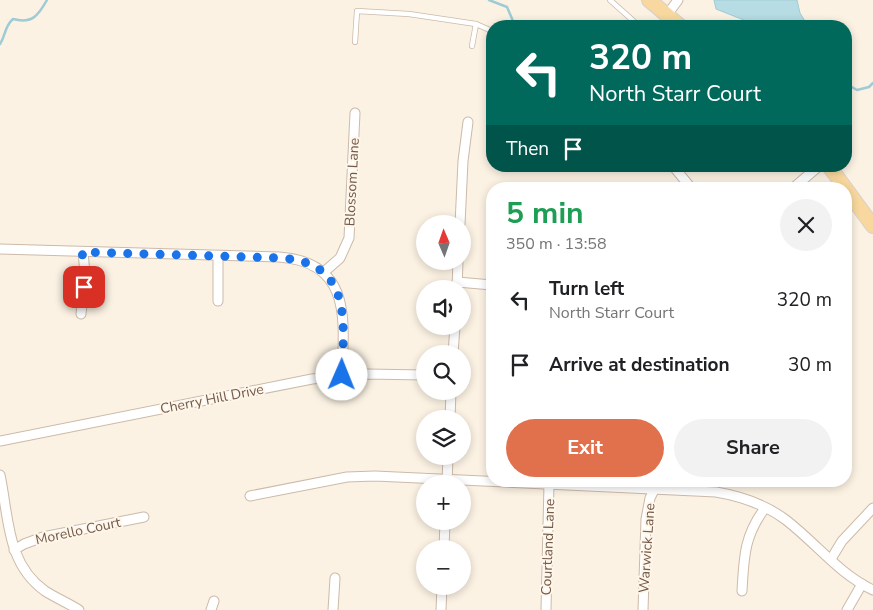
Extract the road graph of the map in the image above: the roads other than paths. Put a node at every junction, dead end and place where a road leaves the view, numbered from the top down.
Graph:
1 (610, 0) edge
2 (649, 0) edge
3 (678, 0) edge
4 (667, 15) junction
5 (632, 20) edge
6 (673, 20) edge
7 (476, 24) junction
8 (486, 28) edge
9 (355, 42) dead end
10 (472, 46) dead end
11 (355, 114) dead end
12 (468, 122) dead end
13 (678, 172) edge
14 (813, 172) edge
15 (686, 182) edge
16 (801, 182) edge
17 (852, 197) edge
18 (460, 215) edge
19 (873, 226) edge
20 (0, 249) edge
21 (82, 252) junction
22 (218, 256) junction
23 (324, 272) junction
24 (486, 285) edge
25 (471, 286) edge
26 (218, 301) dead end
27 (81, 314) dead end
28 (342, 375) junction
29 (416, 375) edge
30 (0, 440) edge
31 (0, 475) edge
32 (416, 479) edge
33 (471, 482) edge
34 (486, 482) edge
35 (549, 487) edge
36 (628, 487) edge
37 (655, 488) junction
38 (250, 496) dead end
39 (766, 508) junction
40 (873, 508) edge
41 (144, 517) dead end
42 (14, 550) junction
43 (831, 559) junction
44 (335, 578) dead end
45 (862, 584) junction
46 (873, 590) edge
47 (742, 591) dead end
48 (442, 595) edge
49 (79, 610) edge
50 (333, 610) edge
51 (441, 610) edge
52 (546, 610) edge
53 (643, 610) edge
54 (847, 610) edge

1 - 5 lane
2 - 4 main road
3 - 4 street
4 - 6 main road
7 - 8 lane
7 - 9 lane
7 - 10 lane
11 - 23 street, Blossom Lane
12 - 18 street
13 - 15 street
14 - 16 street
17 - 19 main road
20 - 21 street
21 - 22 street
21 - 27 street
22 - 23 street
22 - 26 street
23 - 28 street
24 - 25 street
28 - 29 street, Cherry Hill Drive
28 - 30 street, Cherry Hill Drive
31 - 42 street
32 - 38 street
33 - 34 street
35 - 52 street, Courtland Lane
36 - 37 street
37 - 39 street
37 - 53 street, Warwick Lane
39 - 43 street
39 - 47 street
40 - 43 street
41 - 42 street, Morello Court
42 - 49 street
43 - 45 street
44 - 50 street
45 - 46 street
45 - 54 street
48 - 51 street

